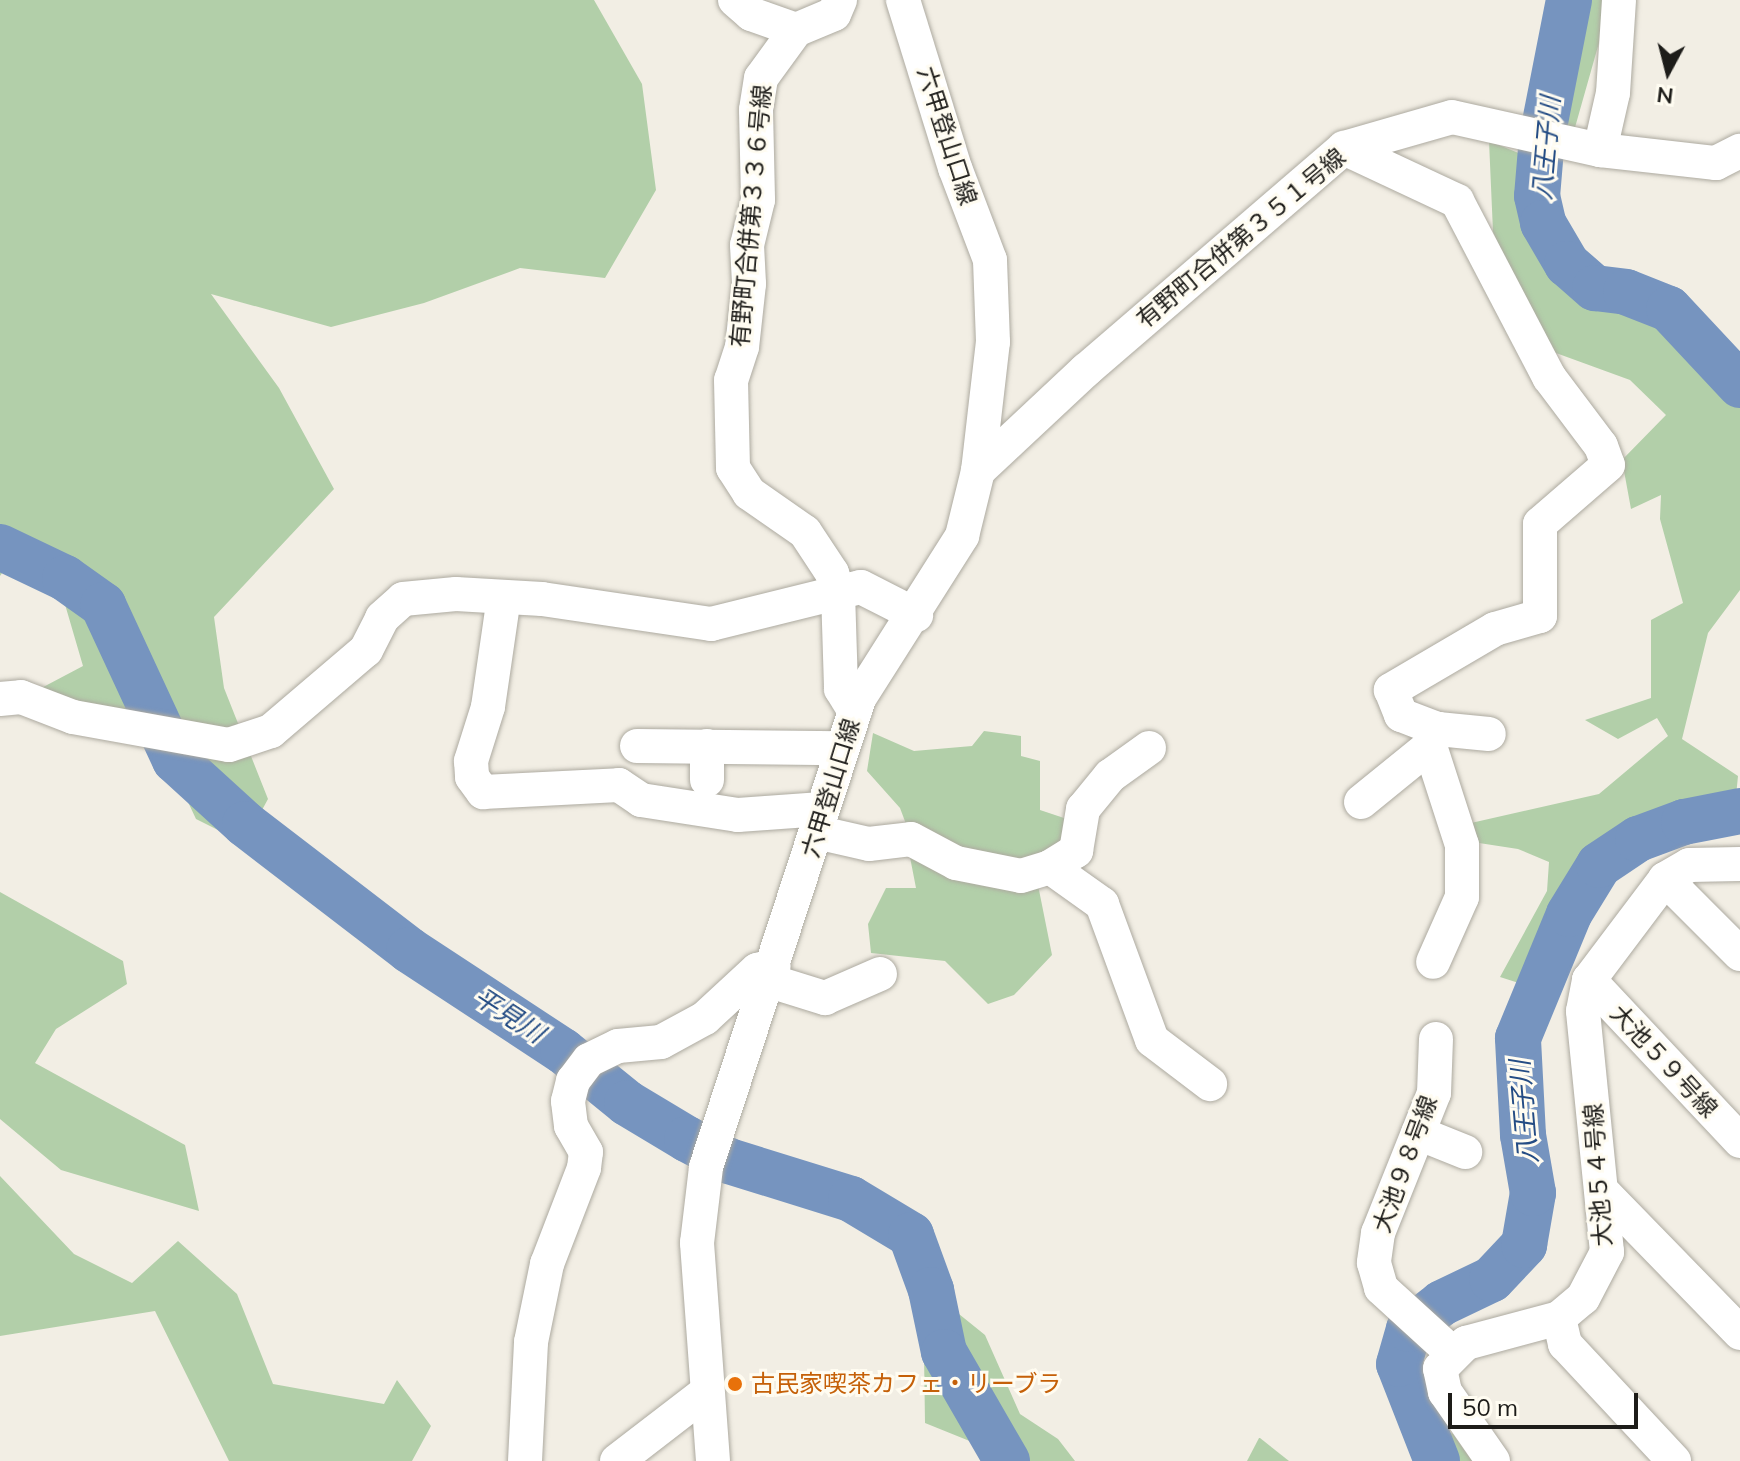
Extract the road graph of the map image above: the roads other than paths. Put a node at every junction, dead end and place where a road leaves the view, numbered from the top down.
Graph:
1 (735, 0) edge
2 (840, 0) edge
3 (903, 0) edge
4 (1619, 0) edge
5 (796, 30) junction
6 (1344, 148) junction
7 (1600, 150) junction
8 (1740, 151) edge
9 (978, 471) junction
10 (838, 592) junction
11 (504, 597) junction
12 (916, 615) junction
13 (0, 699) edge
14 (855, 711) junction
15 (1489, 734) dead end
16 (1434, 737) junction
17 (637, 746) dead end
18 (707, 746) junction
19 (841, 748) junction
20 (1149, 748) dead end
21 (707, 780) dead end
22 (1361, 802) dead end
23 (819, 821) junction
24 (1740, 864) edge
25 (1050, 867) junction
26 (1665, 879) junction
27 (1740, 954) edge
28 (1433, 962) dead end
29 (772, 974) junction
30 (880, 974) dead end
31 (1589, 980) junction
32 (1436, 1039) dead end
33 (1210, 1084) dead end
34 (1418, 1133) junction
35 (1740, 1141) edge
36 (1465, 1152) dead end
37 (1602, 1191) junction
38 (1559, 1318) junction
39 (1740, 1333) edge
40 (1446, 1348) junction
41 (704, 1394) junction
42 (525, 1461) edge
43 (617, 1461) edge
44 (713, 1461) edge
45 (1493, 1461) edge
46 (1674, 1461) edge

1 - 5 street
2 - 5 street, 有野町合併第３３６号線
3 - 9 street, 六甲登山口線
4 - 7 street
5 - 10 street, 有野町合併第３３６号線
6 - 7 street, 有野町合併第３５１号線
6 - 9 street, 有野町合併第３５１号線
6 - 16 street
7 - 8 street, 有野町合併第３５１号線
9 - 12 street, 六甲登山口線
10 - 11 street
10 - 12 street
10 - 14 street
11 - 13 street
11 - 23 street
12 - 14 street, 六甲登山口線
14 - 19 street, 六甲登山口線
15 - 16 street
16 - 22 street
16 - 28 street
17 - 18 street
18 - 19 street
18 - 21 street
19 - 23 street, 六甲登山口線
20 - 25 street
23 - 25 street
23 - 29 street, 六甲登山口線
24 - 26 street
25 - 33 street
26 - 27 street
26 - 31 street, 大池５４号線
29 - 30 street
29 - 41 street, 六甲登山口線
29 - 42 street
31 - 35 street, 大池５９号線
31 - 37 street, 大池５４号線
32 - 34 street, 大池９８号線
34 - 36 street
34 - 40 street, 大池９８号線
37 - 38 street, 大池５４号線
37 - 39 street
38 - 40 street, 大池５４号線
38 - 46 street
40 - 45 street
41 - 43 street
41 - 44 street, 六甲登山口線

